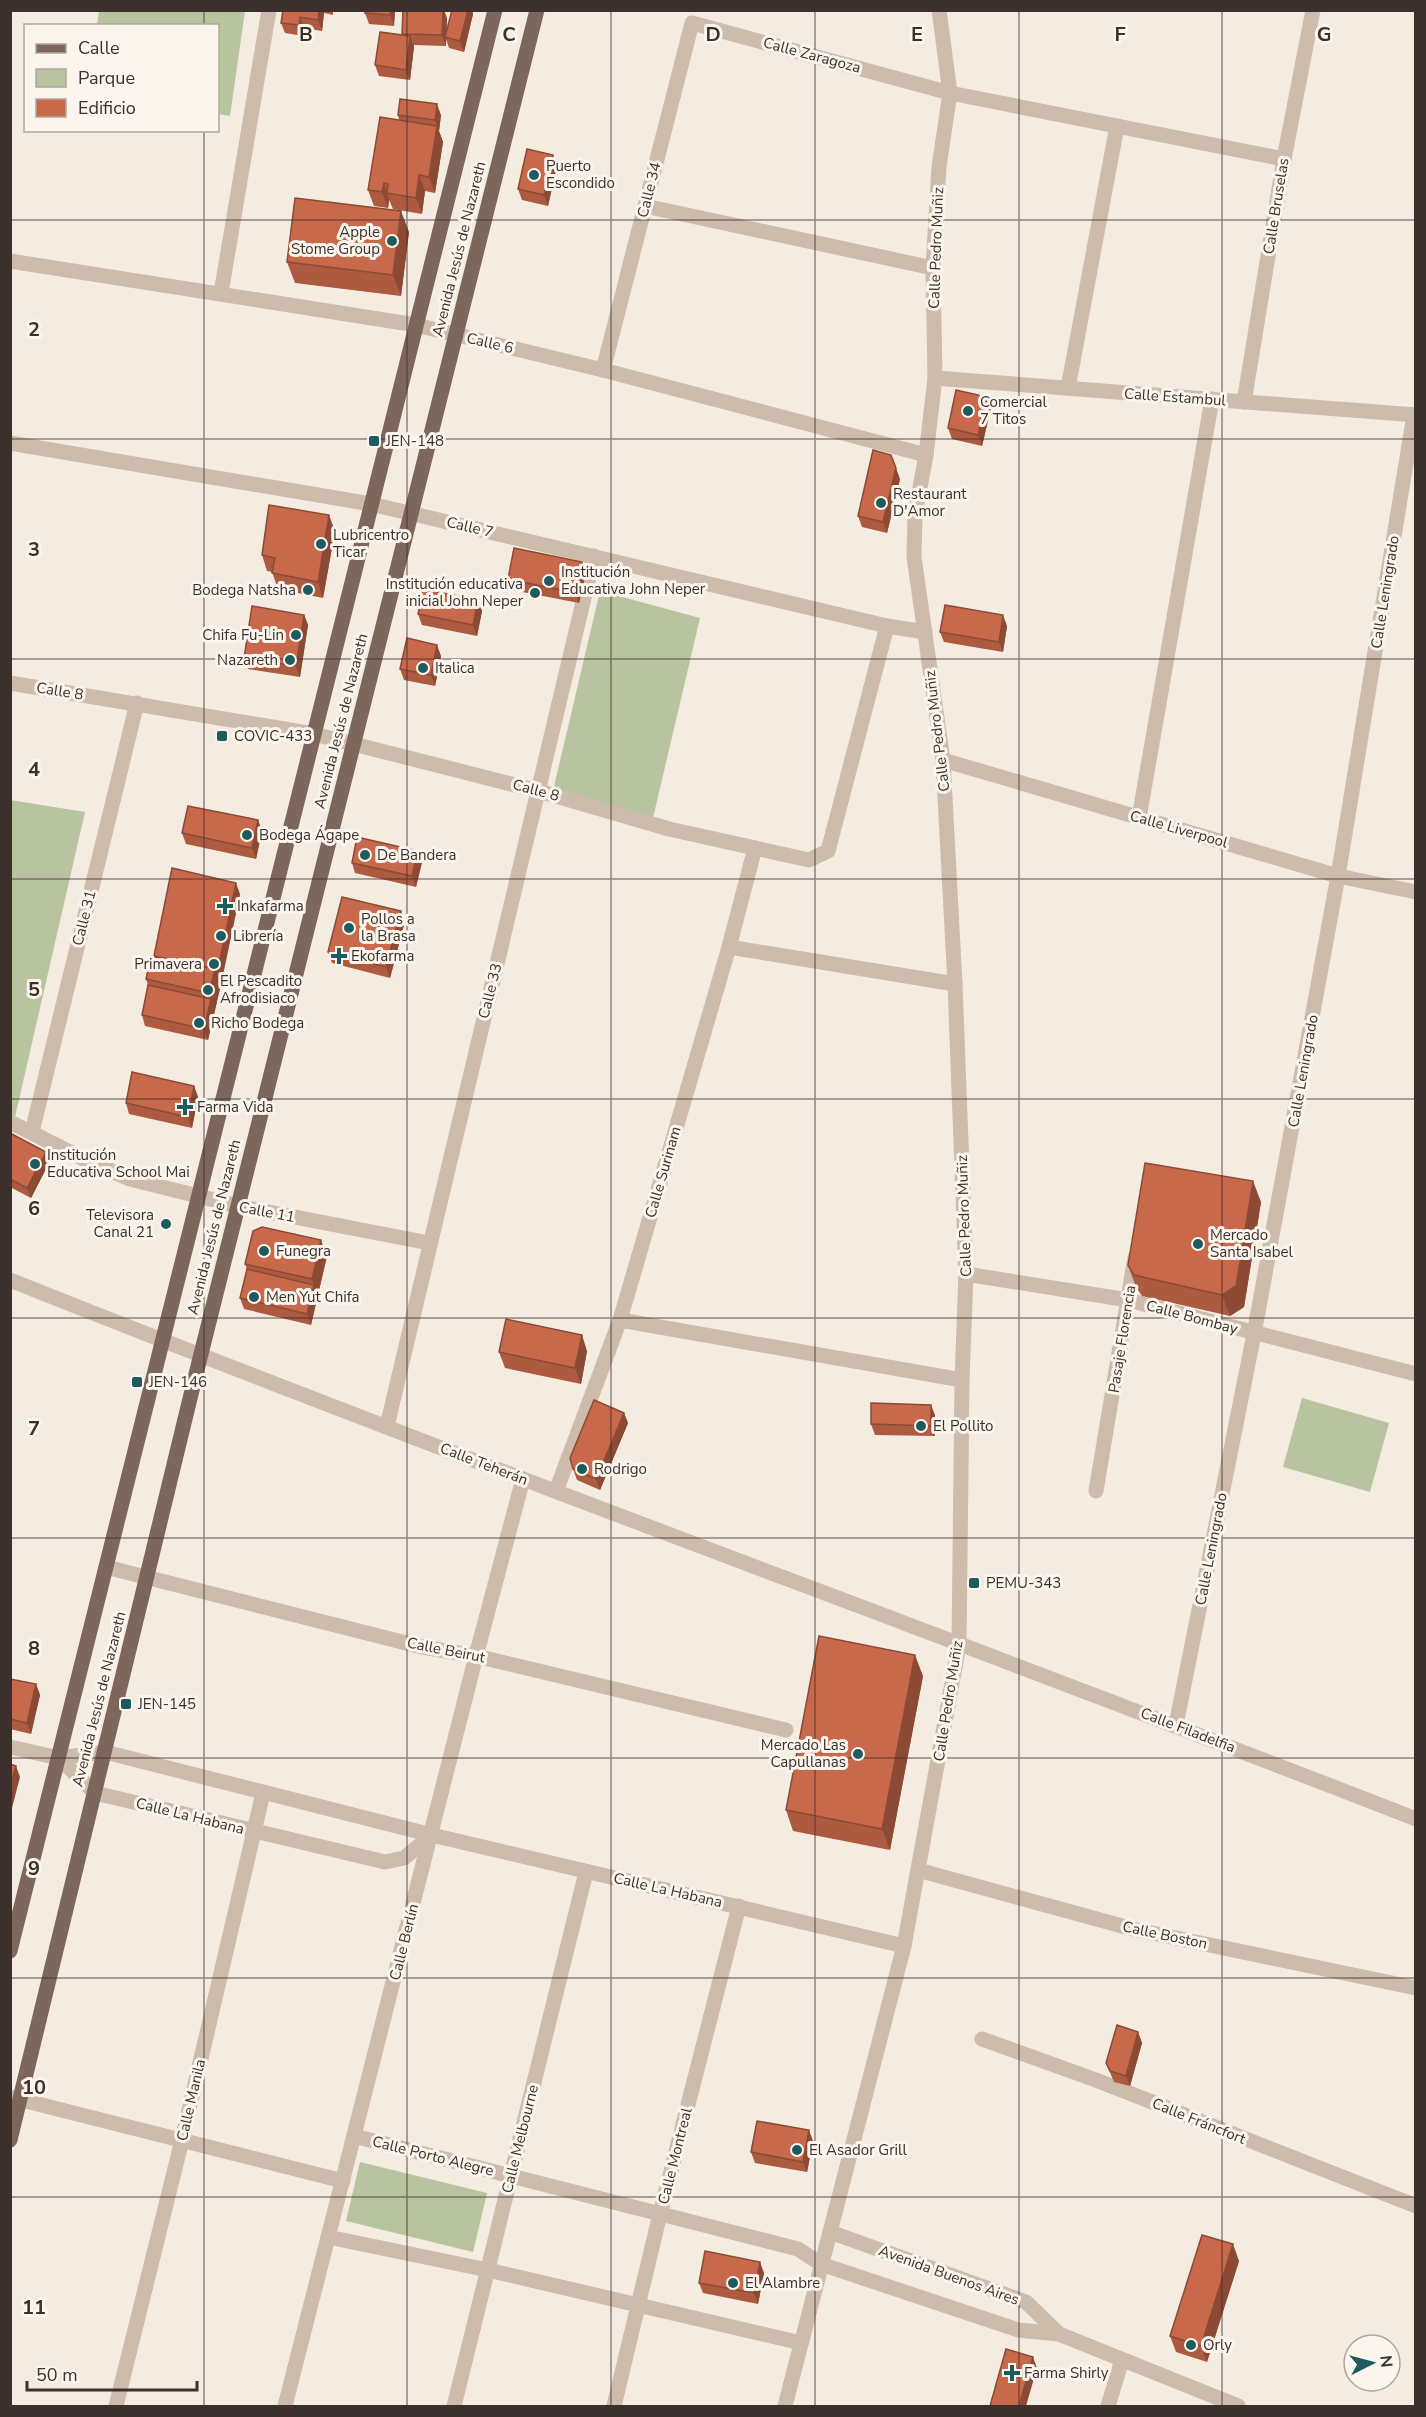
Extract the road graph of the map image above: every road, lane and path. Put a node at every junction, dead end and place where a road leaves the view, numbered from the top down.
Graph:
1 (269, 10) edge
2 (495, 10) edge
3 (537, 10) edge
4 (939, 10) edge
5 (1312, 10) edge
6 (693, 17) edge
7 (950, 93) junction
8 (1117, 126) junction
9 (1284, 159) junction
10 (645, 206) junction
11 (10, 261) edge
12 (933, 268) junction
13 (220, 293) junction
14 (416, 325) junction
15 (456, 335) junction
16 (603, 370) junction
17 (935, 378) junction
18 (1068, 388) junction
19 (1212, 399) junction
20 (1244, 402) junction
21 (1415, 415) edge
22 (10, 443) edge
23 (926, 455) junction
24 (371, 504) junction
25 (411, 513) junction
26 (594, 556) junction
27 (887, 626) junction
28 (925, 632) junction
29 (10, 683) edge
30 (137, 703) junction
31 (314, 734) junction
32 (354, 744) junction
33 (943, 760) junction
34 (539, 791) junction
35 (1139, 818) junction
36 (754, 848) junction
37 (1338, 876) junction
38 (1416, 892) edge
39 (729, 947) junction
40 (955, 984) junction
41 (10, 1122) edge
42 (32, 1132) junction
43 (199, 1196) junction
44 (238, 1206) junction
45 (429, 1243) junction
46 (1137, 1244) edge
47 (966, 1274) junction
48 (10, 1280) edge
49 (1128, 1300) junction
50 (620, 1320) junction
51 (1254, 1334) junction
52 (163, 1341) junction
53 (201, 1356) junction
54 (1414, 1371) edge
55 (962, 1380) junction
56 (387, 1426) junction
57 (524, 1479) junction
58 (556, 1491) junction
59 (1096, 1491) dead end
60 (106, 1567) junction
61 (147, 1576) junction
62 (959, 1644) junction
63 (476, 1656) junction
64 (1176, 1725) junction
65 (786, 1730) dead end
66 (10, 1747) edge
67 (105, 1752) junction
68 (59, 1758) junction
69 (95, 1793) junction
70 (263, 1793) junction
71 (1416, 1819) edge
72 (254, 1832) junction
73 (432, 1835) junction
74 (918, 1870) junction
75 (586, 1872) junction
76 (739, 1906) junction
77 (904, 1946) junction
78 (10, 1951) edge
79 (1416, 1988) edge
80 (982, 2039) dead end
81 (15, 2098) edge
82 (354, 2136) junction
83 (10, 2139) edge
84 (182, 2140) junction
85 (511, 2176) junction
86 (343, 2181) junction
87 (1416, 2206) edge
88 (660, 2214) junction
89 (830, 2232) junction
90 (328, 2237) junction
91 (821, 2265) junction
92 (488, 2270) junction
93 (639, 2306) junction
94 (1059, 2334) junction
95 (801, 2343) junction
96 (1122, 2360) junction
97 (116, 2406) edge
98 (285, 2406) edge
99 (454, 2406) edge
100 (614, 2406) edge
101 (785, 2406) edge
102 (1108, 2406) edge
103 (1238, 2406) edge

1 - 13 street
2 - 14 main road, Avenida Jesús de Nazareth
3 - 15 main road, Avenida Jesús de Nazareth
4 - 7 street, Calle Pedro Muñiz
5 - 9 street, Calle Bruselas
6 - 7 street, Calle Zaragoza
6 - 10 street, Calle 34
6 - 16 street
7 - 8 street, Calle Zaragoza
7 - 12 street, Calle Pedro Muñiz
8 - 9 street, Calle Zaragoza
8 - 18 street
9 - 20 street, Calle Bruselas
10 - 12 street
10 - 16 street, Calle 34
11 - 13 street, Calle 6
12 - 17 street, Calle Pedro Muñiz
13 - 14 street, Calle 6
14 - 15 street, Calle 6
14 - 24 main road, Avenida Jesús de Nazareth
15 - 16 street, Calle 6
15 - 25 main road, Avenida Jesús de Nazareth
16 - 23 street, Calle 6
17 - 18 street, Calle Estambul
17 - 23 street, Calle Pedro Muñiz
18 - 19 street, Calle Estambul
19 - 20 street, Calle Estambul
19 - 35 street
20 - 21 street, Calle Estambul
21 - 37 street, Calle Leningrado
22 - 24 street, Calle 7
23 - 28 street, Calle Pedro Muñiz
24 - 25 street, Calle 7
24 - 31 main road, Avenida Jesús de Nazareth
25 - 26 street, Calle 7
25 - 32 main road, Avenida Jesús de Nazareth
26 - 27 street, Calle 7
26 - 34 street, Calle 33
27 - 28 street, Calle 7
27 - 36 street, Calle 8
28 - 33 street, Calle Pedro Muñiz
29 - 30 street, Calle 8
30 - 31 street, Calle 8
30 - 42 street, Calle 31
31 - 32 street, Calle 8
31 - 43 main road, Avenida Jesús de Nazareth
32 - 34 street, Calle 8
32 - 44 main road, Avenida Jesús de Nazareth
33 - 35 street, Calle Liverpool
33 - 40 street, Calle Pedro Muñiz
34 - 36 street, Calle 8
34 - 45 street, Calle 33
35 - 37 street, Calle Liverpool
36 - 39 street, Calle Surinam
37 - 38 street, Calle Liverpool
37 - 51 street, Calle Leningrado
39 - 40 street
39 - 50 street, Calle Surinam
40 - 47 street, Calle Pedro Muñiz
41 - 42 street, Calle 11
42 - 43 street, Calle 11
43 - 44 street, Calle 11
43 - 52 main road, Avenida Jesús de Nazareth
44 - 45 street, Calle 11
44 - 53 main road, Avenida Jesús de Nazareth
45 - 56 street, Calle 33
46 - 49 street, Pasaje Florencia
47 - 49 street, Calle Bombay
47 - 55 street, Calle Pedro Muñiz
48 - 52 street, Calle Teherán
49 - 51 street, Calle Bombay
49 - 59 street, Pasaje Florencia
50 - 55 street
50 - 58 street, Calle Surinam
51 - 54 street, Calle Bombay
51 - 64 street, Calle Leningrado
52 - 53 street, Calle Teherán
52 - 60 main road, Avenida Jesús de Nazareth
53 - 56 street, Calle Teherán
53 - 61 main road, Avenida Jesús de Nazareth
55 - 62 street, Calle Pedro Muñiz
56 - 57 street, Calle Teherán
57 - 58 street, Calle Teherán
57 - 63 street, Calle Berlín
58 - 62 street, Calle Teherán
60 - 61 street, Calle Beirut
60 - 68 main road, Avenida Jesús de Nazareth
61 - 63 street, Calle Beirut
61 - 67 main road, Avenida Jesús de Nazareth
62 - 64 street, Calle Filadelfia
62 - 74 street, Calle Pedro Muñiz
63 - 65 street, Calle Beirut
63 - 73 street, Calle Berlín
64 - 71 street, Calle Filadelfia
66 - 68 street, Calle La Habana
67 - 68 street, Calle La Habana
67 - 69 main road, Avenida Jesús de Nazareth
67 - 70 street, Calle La Habana
68 - 69 street
68 - 78 main road, Avenida Jesús de Nazareth
69 - 72 street, Calle La Habana
69 - 81 main road, Avenida Jesús de Nazareth
70 - 72 street, Calle Manila
70 - 73 street, Calle La Habana
72 - 73 street, Calle La Habana
72 - 84 street, Calle Manila
73 - 75 street, Calle La Habana
73 - 82 street, Calle Berlín
74 - 77 street, Calle Pedro Muñiz
74 - 79 street, Calle Boston
75 - 76 street, Calle La Habana
75 - 85 street, Calle Melbourne
76 - 77 street, Calle La Habana
76 - 88 street, Calle Montreal
77 - 89 street, Calle Pedro Muñiz
80 - 87 street, Calle Fráncfort
81 - 83 main road, Avenida Jesús de Nazareth
81 - 84 street
82 - 85 street, Calle Porto Alegre
82 - 86 street, Calle Berlín
84 - 86 street
84 - 97 street, Calle Manila
85 - 88 street, Calle Porto Alegre
85 - 92 street, Calle Melbourne
86 - 90 street, Calle Berlín
88 - 91 street, Calle Porto Alegre
88 - 93 street, Calle Montreal
89 - 91 street, Calle Pedro Muñiz
89 - 94 street, Avenida Buenos Aires
90 - 92 street
90 - 98 street, Calle Berlín
91 - 94 street, Avenida Buenos Aires
91 - 95 street, Calle Pedro Muñiz
92 - 93 street
92 - 99 street, Calle Melbourne
93 - 95 street
93 - 100 street, Calle Montreal
94 - 96 street, Avenida Buenos Aires
95 - 101 street, Calle Pedro Muñiz
96 - 102 street
96 - 103 street, Avenida Buenos Aires

